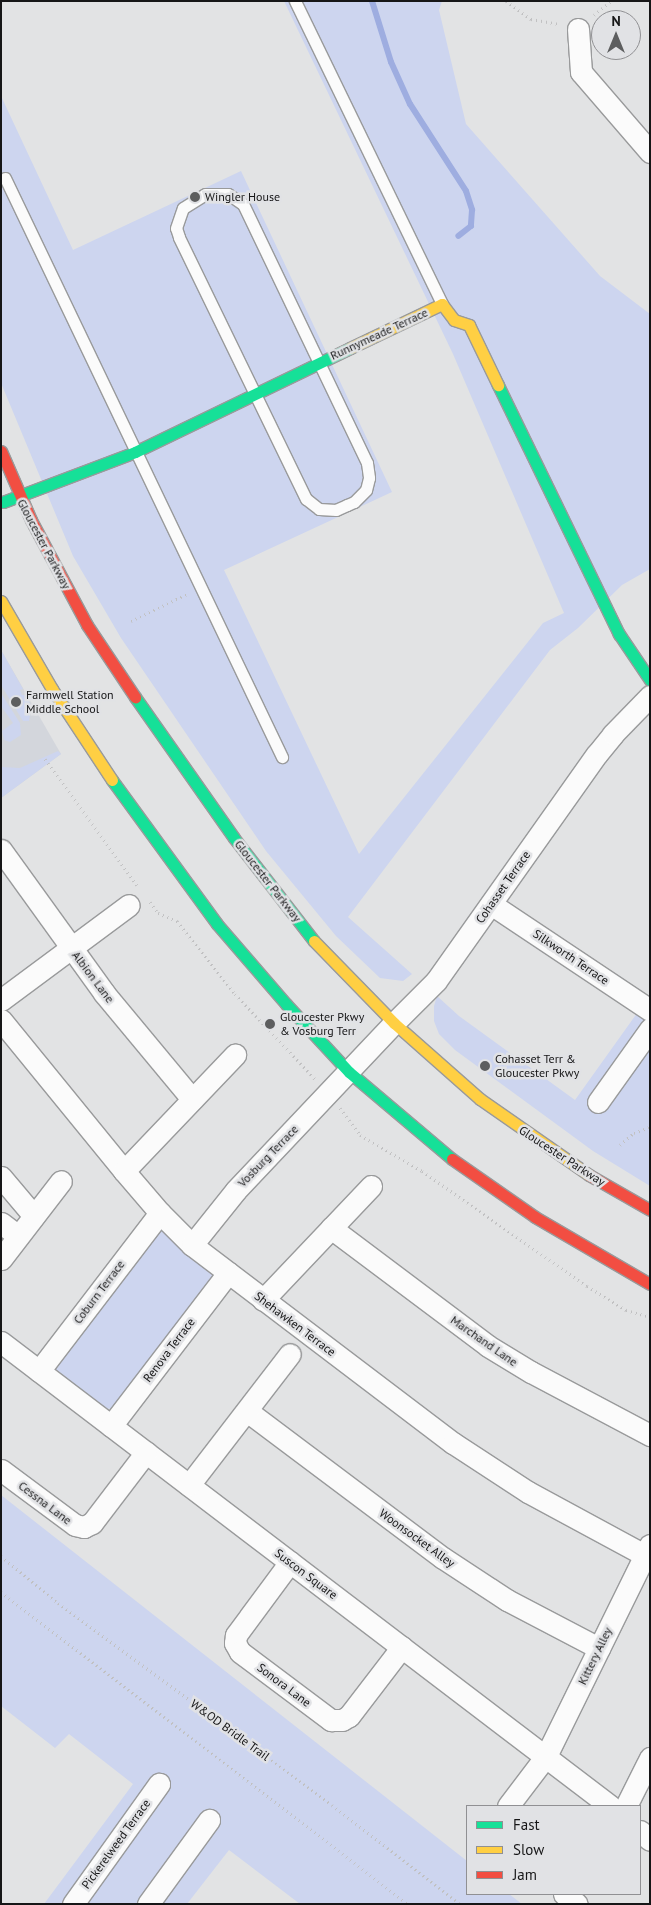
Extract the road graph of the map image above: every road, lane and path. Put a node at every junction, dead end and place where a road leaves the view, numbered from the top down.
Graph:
1 (295, 1) edge
2 (506, 1) edge
3 (578, 29) joint
4 (650, 152) edge
5 (5, 178) dead end
6 (442, 304) junction
7 (320, 362) junction
8 (255, 394) junction
9 (1, 451) edge
10 (135, 452) junction
11 (18, 495) junction
12 (1, 502) edge
13 (200, 588) junction
14 (1, 601) edge
15 (131, 621) dead end
16 (650, 680) edge
17 (650, 696) edge
18 (282, 757) dead end
19 (1, 850) edge
20 (492, 904) junction
21 (129, 905) dead end
22 (70, 947) junction
23 (1, 1000) edge
24 (650, 1010) edge
25 (1, 1020) edge
26 (394, 1023) junction
27 (650, 1029) edge
28 (235, 1055) dead end
29 (349, 1072) junction
30 (192, 1100) junction
31 (598, 1102) dead end
32 (650, 1127) edge
33 (620, 1145) dead end
34 (124, 1171) junction
35 (1, 1177) edge
36 (61, 1181) dead end
37 (372, 1186) dead end
38 (650, 1210) edge
39 (160, 1213) junction
40 (34, 1216) junction
41 (1, 1223) edge
42 (331, 1228) junction
43 (18, 1236) junction
44 (192, 1245) junction
45 (1, 1259) edge
46 (228, 1273) junction
47 (650, 1284) edge
48 (262, 1300) junction
49 (2, 1345) edge
50 (290, 1354) dead end
51 (39, 1371) junction
52 (246, 1411) junction
53 (111, 1426) junction
54 (650, 1435) edge
55 (146, 1452) junction
56 (1, 1470) edge
57 (189, 1485) junction
58 (648, 1553) edge
59 (1, 1556) edge
60 (290, 1562) junction
61 (1, 1592) edge
62 (402, 1647) junction
63 (599, 1648) junction
64 (546, 1756) junction
65 (650, 1758) edge
66 (159, 1784) dead end
67 (509, 1805) edge
68 (609, 1805) edge
69 (626, 1805) edge
70 (209, 1820) dead end
71 (565, 1895) edge
72 (73, 1904) edge
73 (148, 1904) edge
74 (408, 1904) edge
75 (460, 1904) edge
76 (577, 1904) edge

1 - 6 lane
2 - 3 path
3 - 4 street
5 - 10 lane
6 - 7 main road, Runnymeade Terrace
6 - 16 main road, Runnymeade Terrace
7 - 8 main road, Runnymeade Terrace
7 - 8 lane
7 - 8 lane
8 - 10 main road, Runnymeade Terrace
9 - 11 main road, Gloucester Parkway
10 - 11 main road, Runnymeade Terrace
10 - 13 lane
11 - 12 main road, Runnymeade Terrace
11 - 26 main road, Gloucester Parkway
13 - 15 path
13 - 18 lane
14 - 29 main road
17 - 20 street, Cohasset Terrace
19 - 22 street, Albion Lane
20 - 24 street, Silkworth Terrace
20 - 26 street, Cohasset Terrace
21 - 22 street
22 - 23 street
22 - 30 street, Albion Lane
25 - 34 street, Shehawken Terrace
26 - 29 street, Cohasset Terrace
26 - 38 main road, Gloucester Parkway
27 - 31 street
28 - 30 street
29 - 44 street, Vosburg Terrace
29 - 47 main road
30 - 34 street
32 - 33 path
34 - 39 street, Shehawken Terrace
35 - 40 street
36 - 40 street
37 - 42 street
39 - 44 street, Shehawken Terrace
39 - 51 street, Coburn Terrace
40 - 43 street
41 - 43 street
42 - 48 street
42 - 54 street, Marchand Lane
43 - 45 street
44 - 46 street, Shehawken Terrace
46 - 48 street, Shehawken Terrace
46 - 53 street, Renova Terrace
48 - 58 street, Shehawken Terrace
49 - 51 street, Suscon Square
50 - 52 street
51 - 53 street, Suscon Square
52 - 57 street
52 - 63 street, Woonsocket Alley
53 - 55 street, Suscon Square
55 - 56 street, Cessna Lane
55 - 57 street, Suscon Square
57 - 60 street, Suscon Square
58 - 63 street, Kittery Alley
59 - 75 path, W&OD Bridle Trail
60 - 62 street, Suscon Square
60 - 62 street, Sonora Lane
61 - 74 path
62 - 64 street, Suscon Square
63 - 64 street, Kittery Alley
64 - 67 street, Kittery Alley
64 - 68 street, Suscon Square
65 - 69 street
66 - 72 street, Pickerelweed Terrace
70 - 73 street
71 - 76 street

